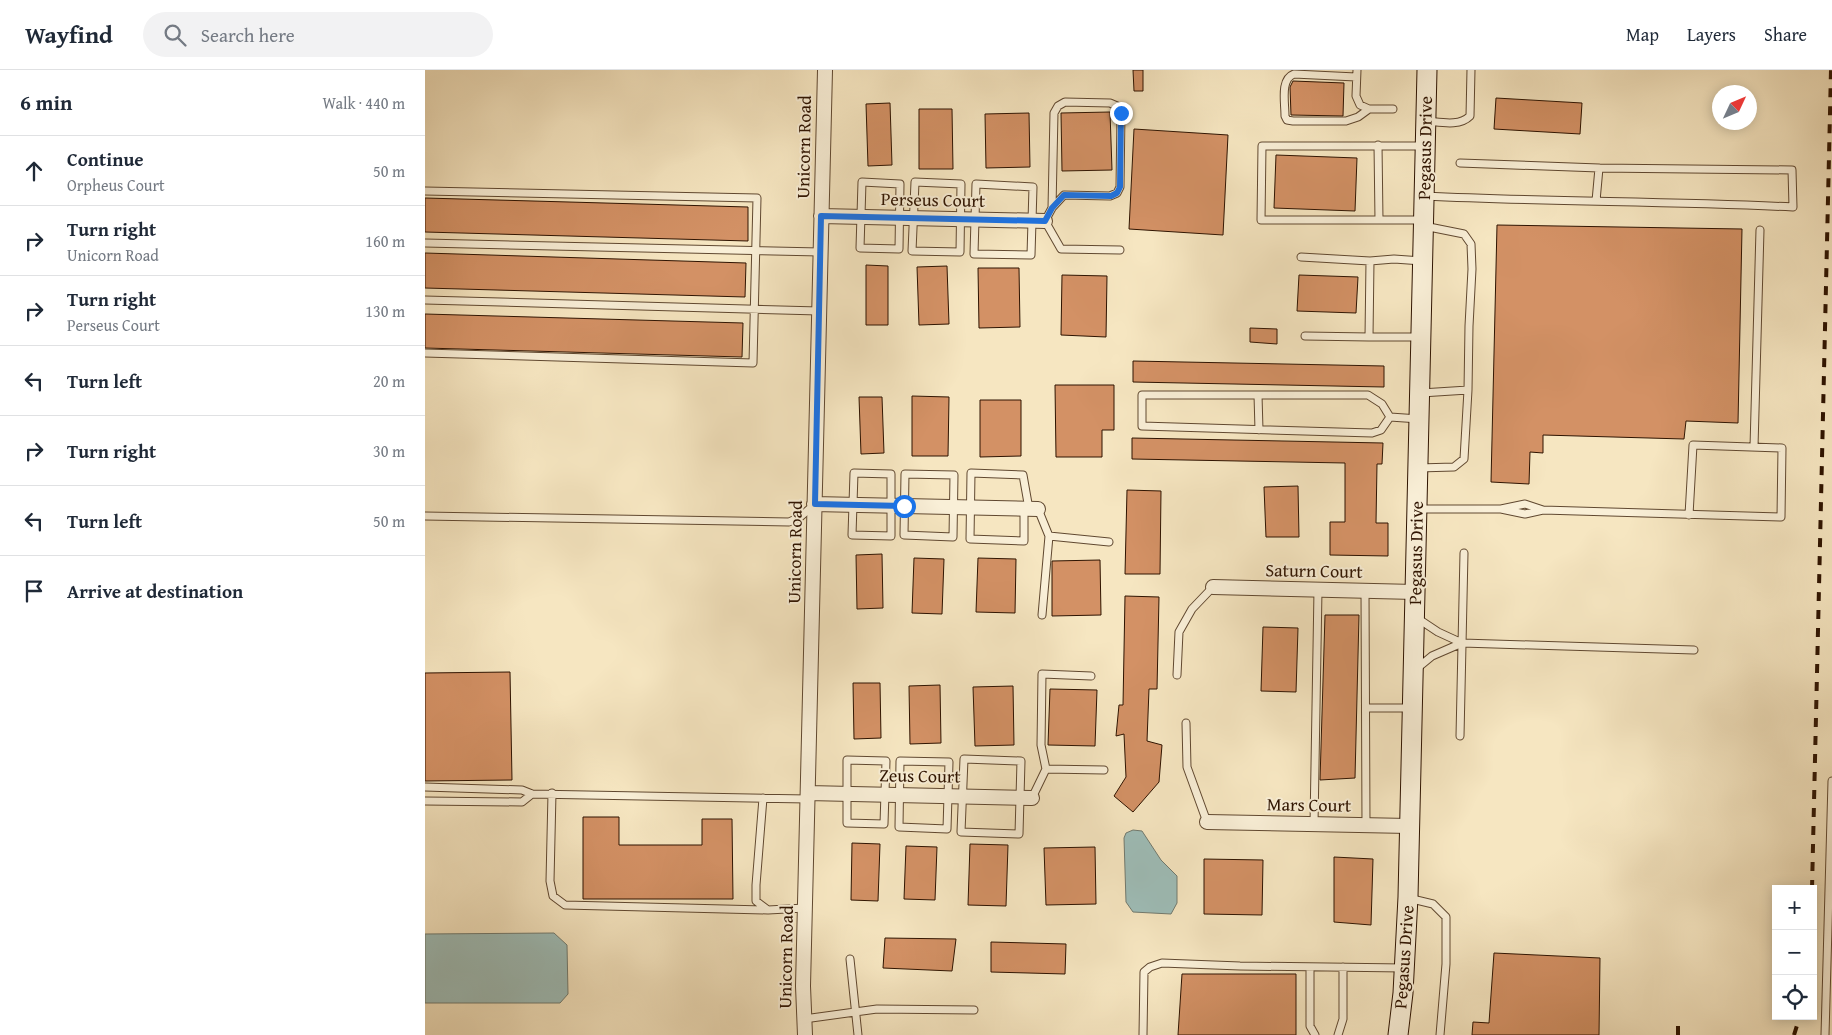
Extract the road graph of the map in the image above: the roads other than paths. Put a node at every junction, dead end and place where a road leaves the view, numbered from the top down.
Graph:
1 (825, 70) edge
2 (1420, 70) edge
3 (1427, 70) edge
4 (1471, 70) edge
5 (1356, 74) edge
6 (1369, 109) junction
7 (1393, 109) dead end
8 (1426, 121) junction
9 (1378, 145) junction
10 (1425, 146) junction
11 (1460, 163) dead end
12 (1599, 168) junction
13 (425, 191) edge
14 (1424, 196) junction
15 (1596, 201) junction
16 (1052, 208) junction
17 (821, 216) junction
18 (860, 217) junction
19 (907, 218) junction
20 (960, 219) junction
21 (975, 219) junction
22 (1379, 220) junction
23 (1039, 221) junction
24 (1424, 223) junction
25 (1760, 230) dead end
26 (425, 244) edge
27 (757, 250) junction
28 (1120, 250) dead end
29 (820, 252) junction
30 (1301, 257) dead end
31 (1370, 261) junction
32 (1423, 261) junction
33 (425, 300) edge
34 (755, 309) junction
35 (819, 311) junction
36 (1305, 336) dead end
37 (1369, 337) junction
38 (1421, 337) junction
39 (425, 352) edge
40 (1468, 390) junction
41 (1420, 393) junction
42 (1258, 395) junction
43 (1390, 417) junction
44 (1419, 419) junction
45 (1259, 430) junction
46 (1754, 447) junction
47 (1418, 468) junction
48 (815, 504) junction
49 (853, 505) junction
50 (898, 506) junction
51 (953, 508) junction
52 (971, 508) junction
53 (1031, 509) junction
54 (1417, 509) junction
55 (1689, 514) junction
56 (425, 516) edge
57 (1049, 536) junction
58 (1109, 542) dead end
59 (1464, 553) dead end
60 (1213, 587) joint
61 (1318, 590) junction
62 (1365, 590) junction
63 (1415, 592) junction
64 (1042, 615) dead end
65 (1415, 616) junction
66 (1462, 642) junction
67 (1694, 650) dead end
68 (1413, 672) junction
69 (1177, 675) dead end
70 (1091, 676) dead end
71 (1366, 708) junction
72 (1412, 708) junction
73 (1186, 723) dead end
74 (1460, 736) dead end
75 (1046, 769) junction
76 (1104, 770) dead end
77 (1832, 782) edge
78 (425, 787) edge
79 (553, 793) junction
80 (532, 794) junction
81 (847, 794) junction
82 (892, 794) junction
83 (808, 796) junction
84 (956, 796) junction
85 (763, 798) junction
86 (1026, 798) junction
87 (425, 801) edge
88 (1207, 822) joint
89 (1314, 824) junction
90 (1366, 825) junction
91 (1409, 826) junction
92 (1408, 897) junction
93 (805, 908) junction
94 (768, 910) junction
95 (850, 959) dead end
96 (1310, 967) junction
97 (1343, 967) junction
98 (1405, 968) junction
99 (974, 1010) dead end
100 (855, 1012) junction
101 (804, 1020) junction
102 (805, 1035) edge
103 (858, 1035) edge
104 (1143, 1035) edge
105 (1315, 1035) edge
106 (1338, 1035) edge
107 (1398, 1035) edge
108 (1440, 1035) edge
109 (1825, 1035) edge

1 - 17 street, Unicorn Road
2 - 3 lane
3 - 8 street, Pegasus Drive
4 - 8 lane
5 - 6 lane
5 - 6 lane
6 - 7 lane
8 - 10 street, Pegasus Drive
9 - 10 lane
9 - 22 lane
9 - 22 lane
10 - 14 street, Pegasus Drive
11 - 12 lane
12 - 15 lane
12 - 15 lane
13 - 27 lane
14 - 15 lane
14 - 24 street, Pegasus Drive
16 - 16 lane
16 - 23 lane
17 - 18 street, Perseus Court
17 - 29 street, Unicorn Road
18 - 19 street, Perseus Court
18 - 19 lane
18 - 19 lane
19 - 20 street, Perseus Court
19 - 20 lane
19 - 20 lane
20 - 21 street, Perseus Court
21 - 23 street, Perseus Court
21 - 23 lane
21 - 23 lane
22 - 24 lane
23 - 28 lane
24 - 32 street, Pegasus Drive
24 - 40 lane
25 - 46 lane
26 - 27 lane
27 - 29 lane
27 - 34 lane
29 - 35 street, Unicorn Road
30 - 31 lane
31 - 32 lane
31 - 37 lane
32 - 38 street, Pegasus Drive
33 - 34 lane
34 - 35 lane
34 - 39 lane
35 - 48 street, Unicorn Road
36 - 37 lane
37 - 38 lane
38 - 41 street, Pegasus Drive
40 - 41 lane
40 - 47 lane
41 - 44 street, Pegasus Drive
42 - 43 lane
42 - 45 lane
42 - 45 lane
43 - 44 lane
43 - 45 lane
44 - 47 street, Pegasus Drive
46 - 55 lane
46 - 55 lane
47 - 54 street, Pegasus Drive
48 - 49 street
48 - 56 lane
48 - 83 street, Unicorn Road
49 - 50 street
49 - 50 lane
49 - 50 lane
50 - 51 street
50 - 51 lane
50 - 51 lane
51 - 52 street
52 - 53 street
52 - 53 lane
52 - 53 lane
53 - 57 lane
54 - 55 lane
54 - 63 street, Pegasus Drive
57 - 58 lane
57 - 64 lane
59 - 66 lane
60 - 61 street, Saturn Court
60 - 69 lane
61 - 62 street, Saturn Court
61 - 89 lane
62 - 63 street, Saturn Court
62 - 71 lane
63 - 65 street, Pegasus Drive
65 - 66 lane
65 - 68 street, Pegasus Drive
66 - 67 lane
66 - 68 lane
66 - 74 lane
68 - 72 street, Pegasus Drive
70 - 75 lane
71 - 72 lane
71 - 90 lane
72 - 91 street, Pegasus Drive
73 - 88 lane
75 - 76 lane
75 - 86 lane
77 - 109 lane
78 - 80 lane
79 - 80 lane
79 - 85 lane
79 - 94 lane
80 - 87 lane
81 - 82 street, Zeus Court
81 - 82 lane
81 - 82 lane
81 - 83 street, Zeus Court
82 - 84 street, Zeus Court
82 - 84 lane
82 - 84 lane
83 - 85 lane
83 - 93 street, Unicorn Road
84 - 86 street, Zeus Court
84 - 86 lane
84 - 86 lane
85 - 94 lane
88 - 89 street, Mars Court
89 - 90 street, Mars Court
90 - 91 street, Mars Court
91 - 92 street, Pegasus Drive
92 - 98 street, Pegasus Drive
92 - 108 lane
93 - 94 lane
93 - 101 street, Unicorn Road
95 - 100 lane
96 - 97 lane
96 - 104 lane
96 - 105 lane
97 - 98 lane
97 - 106 lane
98 - 107 street, Pegasus Drive
99 - 100 lane
100 - 101 lane
100 - 103 lane
101 - 102 street, Unicorn Road

